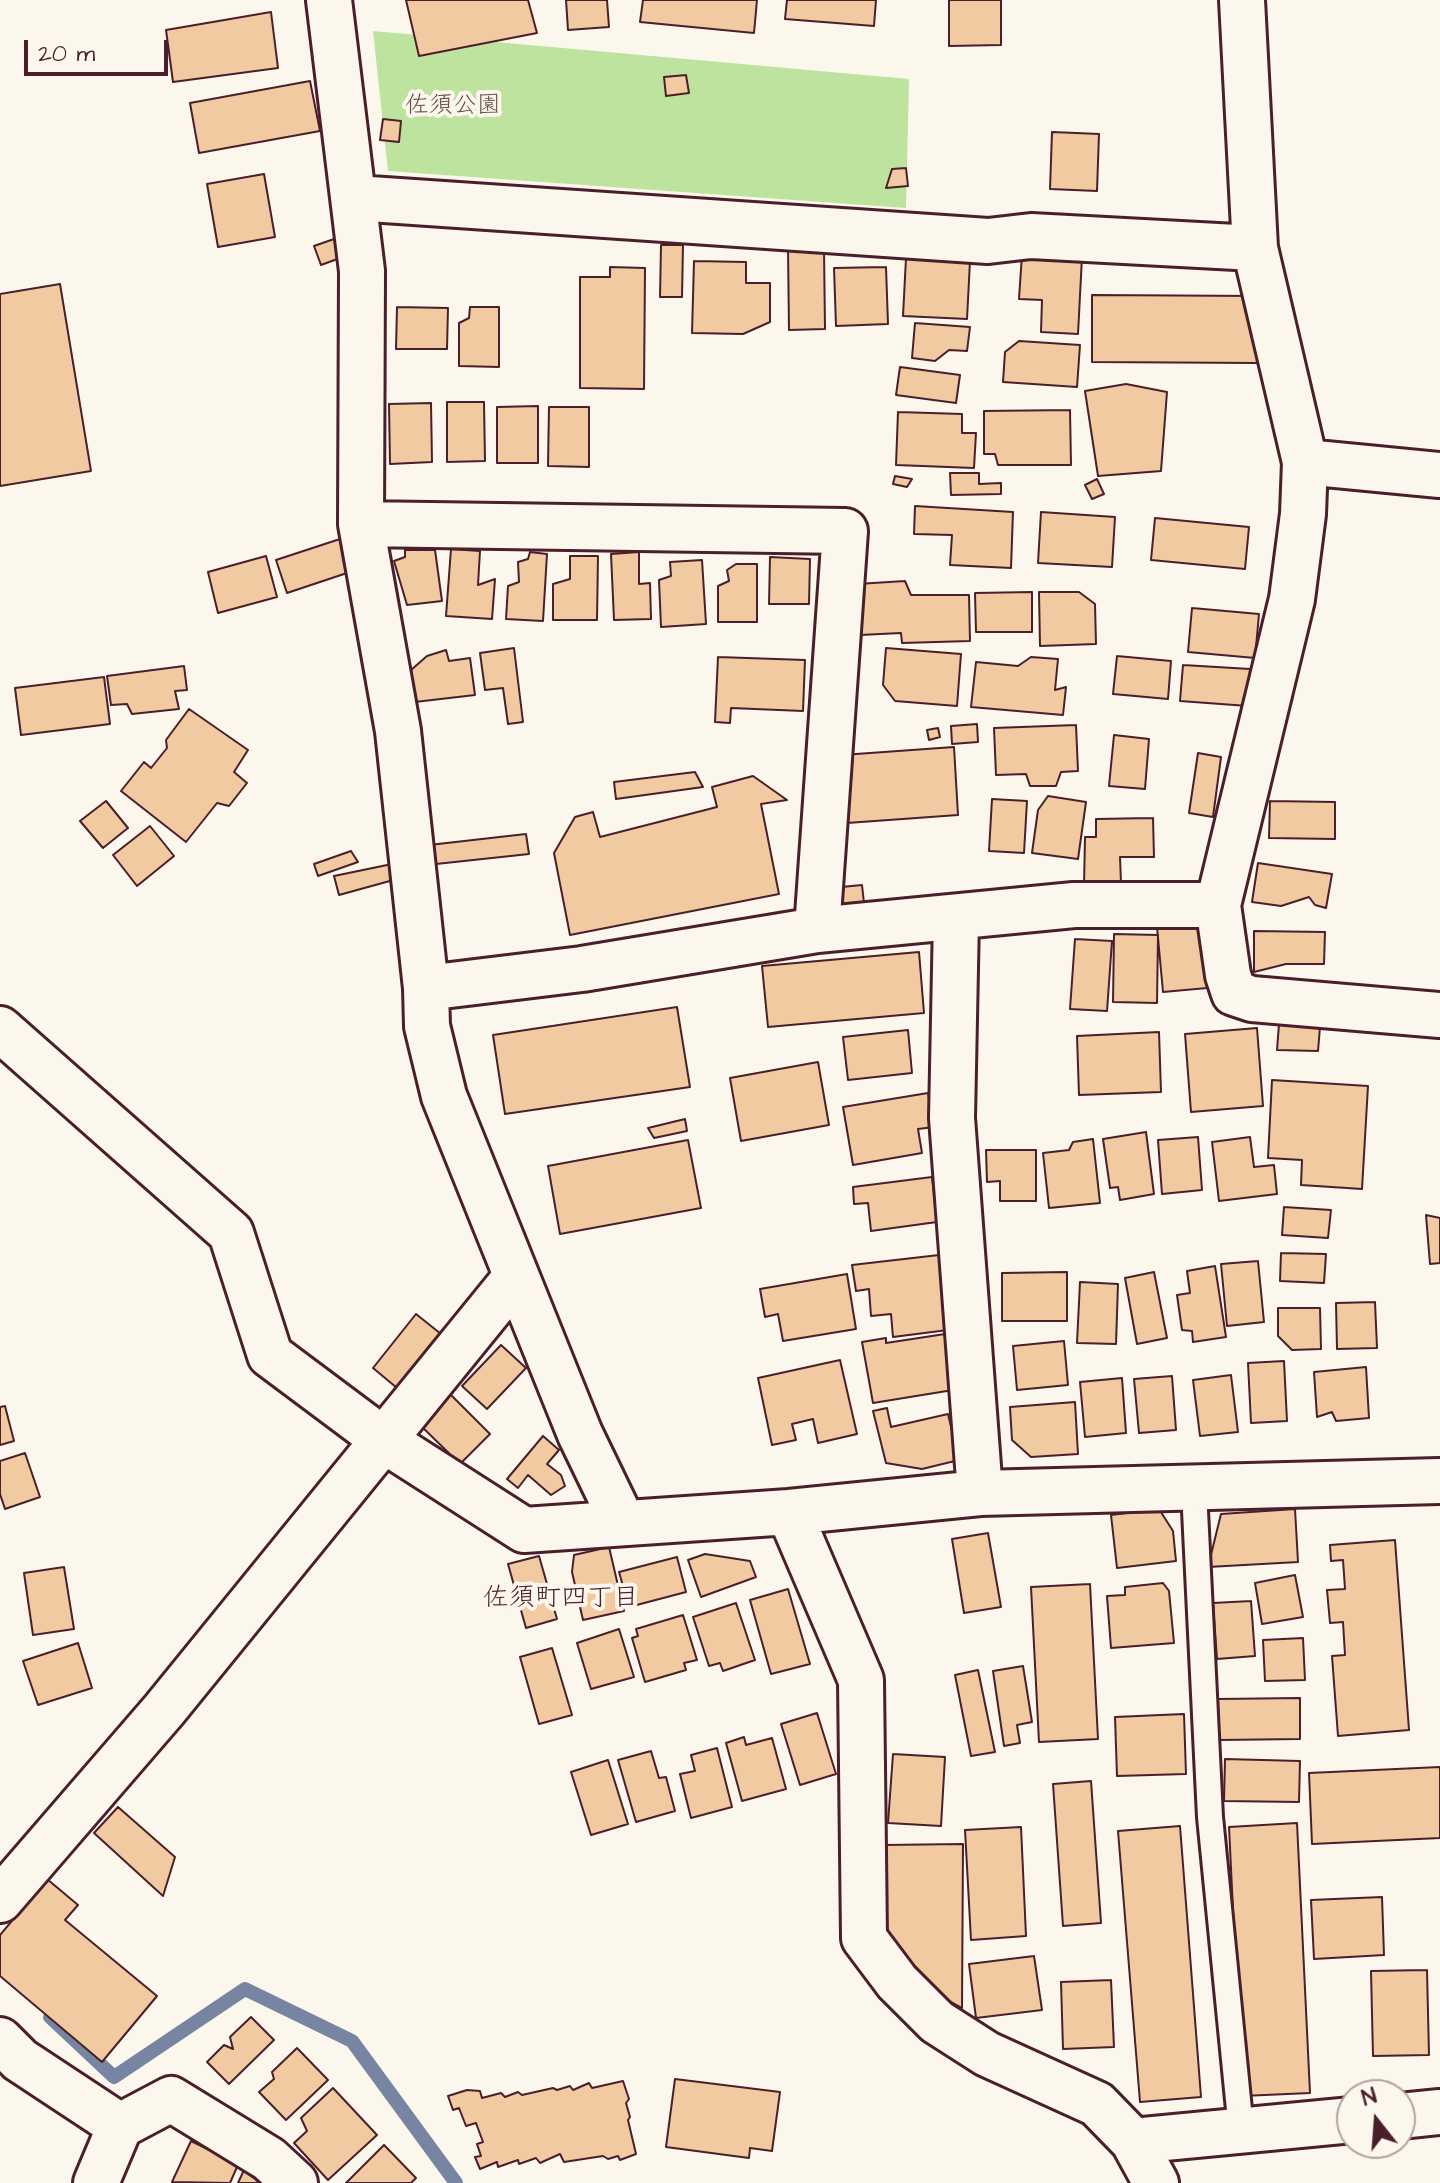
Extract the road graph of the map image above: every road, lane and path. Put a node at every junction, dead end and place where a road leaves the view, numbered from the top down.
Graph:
1 (329, 0) edge
2 (1242, 0) edge
3 (355, 198) junction
4 (1255, 248) junction
5 (1305, 462) junction
6 (1440, 475) edge
7 (361, 524) junction
8 (1218, 905) junction
9 (956, 919) junction
10 (817, 930) junction
11 (426, 988) junction
12 (1440, 1015) edge
13 (0, 1029) edge
14 (516, 1277) junction
15 (385, 1441) junction
16 (1440, 1481) edge
17 (1194, 1490) junction
18 (980, 1493) junction
19 (789, 1512) junction
20 (623, 1523) junction
21 (0, 1900) edge
22 (0, 2040) edge
23 (1440, 2112) edge
24 (1416, 2114) edge
25 (1336, 2121) edge
26 (120, 2126) junction
27 (1241, 2130) junction
28 (1133, 2141) junction
29 (96, 2183) edge
30 (295, 2183) edge
31 (1156, 2183) edge

1 - 3 street
2 - 4 street
3 - 4 street
3 - 7 street
4 - 5 street
5 - 6 street
5 - 8 street
7 - 10 street
7 - 11 street
8 - 9 street
8 - 12 street
9 - 10 street
9 - 18 street
10 - 11 street
11 - 14 street
13 - 15 street
14 - 15 street
14 - 20 street
15 - 20 street
15 - 21 street
16 - 17 street
17 - 18 street
17 - 27 lane
18 - 19 street
19 - 20 street
19 - 28 street
22 - 26 street
23 - 24 street
25 - 27 street
26 - 29 street
26 - 30 street
27 - 28 street
28 - 31 street

